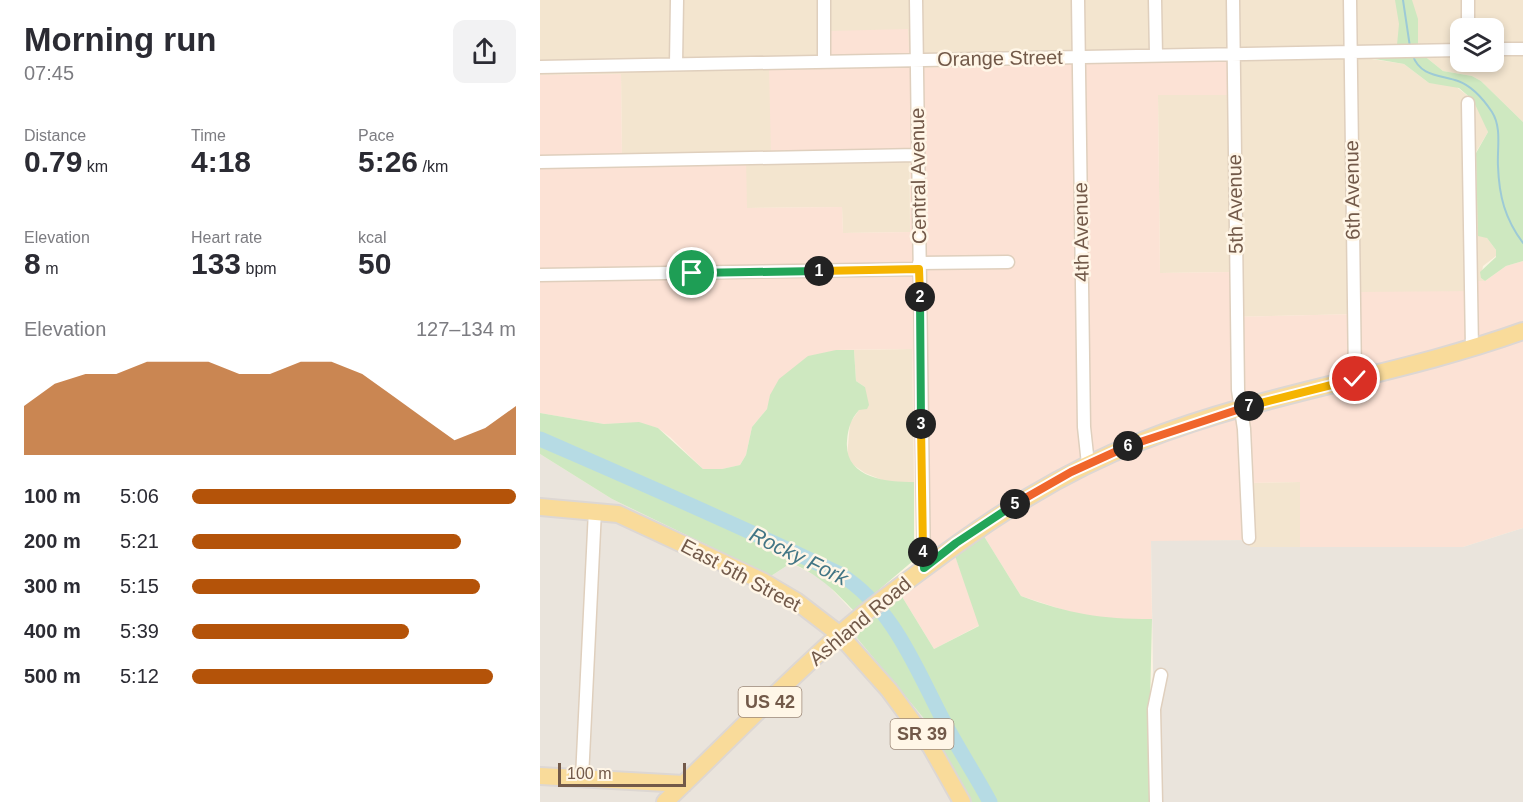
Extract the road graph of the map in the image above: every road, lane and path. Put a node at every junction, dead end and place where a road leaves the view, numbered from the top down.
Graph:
1 (677, 0) edge
2 (824, 0) edge
3 (916, 0) edge
4 (1078, 0) edge
5 (1155, 0) edge
6 (1233, 0) edge
7 (1350, 0) edge
8 (1468, 0) edge
9 (1468, 18) edge
10 (1504, 49) edge
11 (1523, 49) edge
12 (1450, 50) edge
13 (1350, 51) junction
14 (1234, 53) junction
15 (1156, 55) junction
16 (1078, 56) junction
17 (916, 59) junction
18 (824, 62) junction
19 (676, 64) junction
20 (540, 67) edge
21 (1468, 103) dead end
22 (918, 155) junction
23 (540, 162) edge
24 (1008, 262) dead end
25 (919, 266) junction
26 (540, 275) edge
27 (1523, 332) edge
28 (1472, 349) junction
29 (1355, 379) junction
30 (1239, 409) junction
31 (1088, 464) junction
32 (540, 507) edge
33 (595, 510) junction
34 (1249, 538) dead end
35 (924, 568) junction
36 (839, 634) junction
37 (1161, 675) dead end
38 (540, 776) edge
39 (582, 778) junction
40 (684, 784) junction
41 (665, 802) edge
42 (962, 802) edge
43 (1156, 802) edge

1 - 19 street
2 - 18 street
3 - 17 street, Central Avenue
4 - 16 street, 4th Avenue
5 - 15 street
6 - 14 street, 5th Avenue
7 - 13 street, 6th Avenue
8 - 9 street
10 - 11 street
12 - 13 street, Orange Street
13 - 14 street, Orange Street
13 - 29 street, 6th Avenue
14 - 15 street, Orange Street
14 - 30 street, 5th Avenue
15 - 16 street, Orange Street
16 - 17 street, Orange Street
16 - 31 street, 4th Avenue
17 - 18 street, Orange Street
17 - 22 street, Central Avenue
18 - 19 street, Orange Street
19 - 20 street, Orange Street
21 - 28 street
22 - 23 street
22 - 25 street, Central Avenue
24 - 25 street
25 - 26 street
25 - 35 street, Central Avenue
27 - 28 main road, Ashland Road / US 42
28 - 29 main road, Ashland Road / US 42
29 - 30 main road, Ashland Road / US 42
30 - 31 main road, Ashland Road / US 42
30 - 34 street, 5th Avenue
31 - 35 main road, Ashland Road / US 42
32 - 33 main road, East 5th Street
33 - 36 main road, East 5th Street
33 - 39 street
35 - 36 main road, Ashland Road / US 42
36 - 40 main road, Ashland Road / US 42
36 - 42 main road, East 5th Street / SR 39
37 - 43 street
38 - 39 main road
39 - 40 main road
40 - 41 main road, Ashland Road / US 42

